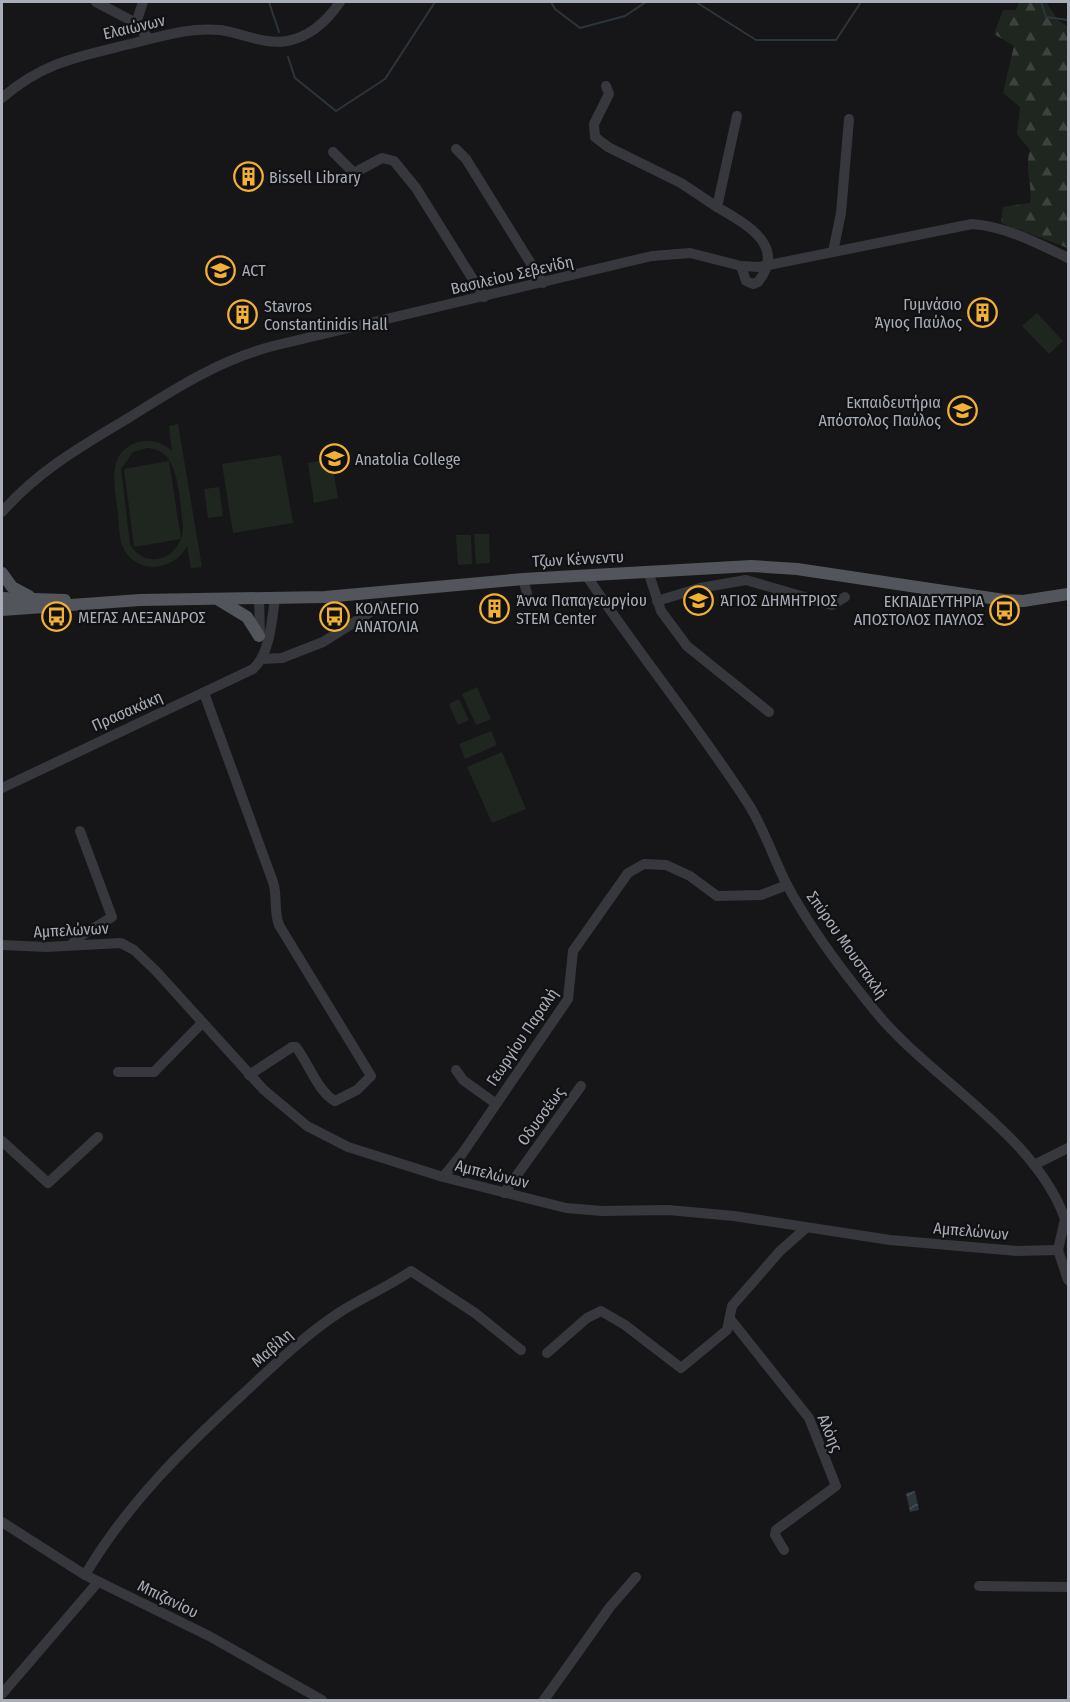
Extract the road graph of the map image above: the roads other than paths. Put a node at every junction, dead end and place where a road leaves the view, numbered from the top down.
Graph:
1 (96, 2) edge
2 (143, 2) edge
3 (340, 2) edge
4 (136, 23) junction
5 (149, 39) junction
6 (606, 86) dead end
7 (2, 98) edge
8 (737, 116) dead end
9 (849, 119) dead end
10 (456, 149) dead end
11 (333, 152) dead end
12 (717, 207) junction
13 (833, 252) junction
14 (1068, 258) edge
15 (766, 266) junction
16 (741, 267) junction
17 (543, 283) junction
18 (484, 297) junction
19 (2, 512) edge
20 (648, 571) junction
21 (2, 573) edge
22 (586, 575) junction
23 (523, 579) junction
24 (527, 593) dead end
25 (1068, 594) edge
26 (845, 597) dead end
27 (2, 598) edge
28 (39, 598) junction
29 (259, 598) junction
30 (275, 598) junction
31 (215, 599) junction
32 (87, 602) junction
33 (657, 602) junction
34 (2, 610) edge
35 (396, 611) dead end
36 (259, 636) junction
37 (263, 655) junction
38 (204, 693) junction
39 (769, 712) dead end
40 (2, 788) edge
41 (80, 831) dead end
42 (787, 885) junction
43 (2, 945) edge
44 (71, 945) junction
45 (202, 1023) junction
46 (456, 1070) dead end
47 (118, 1072) dead end
48 (249, 1075) junction
49 (581, 1086) dead end
50 (495, 1103) junction
51 (98, 1137) dead end
52 (2, 1141) edge
53 (1068, 1148) edge
54 (1034, 1165) junction
55 (443, 1177) junction
56 (504, 1192) junction
57 (1066, 1223) edge
58 (806, 1228) junction
59 (1058, 1250) junction
60 (1068, 1280) edge
61 (730, 1320) junction
62 (521, 1350) dead end
63 (547, 1353) dead end
64 (2, 1522) edge
65 (784, 1550) dead end
66 (85, 1575) junction
67 (636, 1577) dead end
68 (98, 1582) junction
69 (979, 1586) dead end
70 (1068, 1587) edge
71 (2, 1694) edge
72 (307, 1698) edge
73 (322, 1701) edge
74 (544, 1701) edge

1 - 4 street
2 - 4 street
3 - 5 street, Ελαιώνων
4 - 5 street
5 - 7 street, Ελαιώνων
6 - 12 street
8 - 12 street
9 - 13 street
10 - 17 street
11 - 18 street
12 - 15 street
13 - 14 street, Βασιλείου Σεβενίδη
13 - 15 street, Βασιλείου Σεβενίδη
15 - 16 street, Βασιλείου Σεβενίδη
15 - 16 street
16 - 17 street, Βασιλείου Σεβενίδη
17 - 18 street, Βασιλείου Σεβενίδη
18 - 19 street, Βασιλείου Σεβενίδη
20 - 22 main road, Τζων Κέννεντυ
20 - 25 main road, Τζων Κέννεντυ
20 - 33 street
21 - 28 main road
22 - 23 main road, Τζων Κέννεντυ
22 - 42 street, Σπύρου Μουστακλή
23 - 24 street
23 - 30 main road, Τζων Κέννεντυ
26 - 33 street
27 - 28 main road, Τζων Κέννεντυ
28 - 32 main road, Τζων Κέννεντυ
29 - 30 main road, Τζων Κέννεντυ
29 - 31 main road, Τζων Κέννεντυ
29 - 36 street
30 - 37 street
31 - 32 main road, Τζων Κέννεντυ
31 - 36 main road
32 - 34 main road, Τζων Κέννεντυ
33 - 39 street
35 - 37 street, Πρασακάκη
36 - 37 street
37 - 38 street, Πρασακάκη
38 - 40 street, Πρασακάκη
38 - 48 street
41 - 44 street
42 - 50 street, Γεωργίου Παραλή
42 - 54 street, Σπύρου Μουστακλή
43 - 44 street, Αμπελώνων
44 - 45 street, Αμπελώνων
45 - 47 street
45 - 48 street, Αμπελώνων
46 - 50 street
48 - 55 street, Αμπελώνων
49 - 56 street, Οδυσσέως
50 - 55 street, Γεωργίου Παραλή
51 - 52 street
53 - 54 street
54 - 57 street, Σπύρου Μουστακλή
55 - 56 street, Αμπελώνων
56 - 58 street, Αμπελώνων
57 - 59 street, Σπύρου Μουστακλή
58 - 59 street, Αμπελώνων
58 - 61 street
59 - 60 street
61 - 63 street
61 - 65 street, Αλόης
62 - 66 street, Μαβίλη
64 - 66 street, Μπιζανίου
66 - 68 street, Μπιζανίου
67 - 74 street
68 - 71 street
68 - 72 street, Μπιζανίου
69 - 70 street
72 - 73 street, Μπιζανίου

